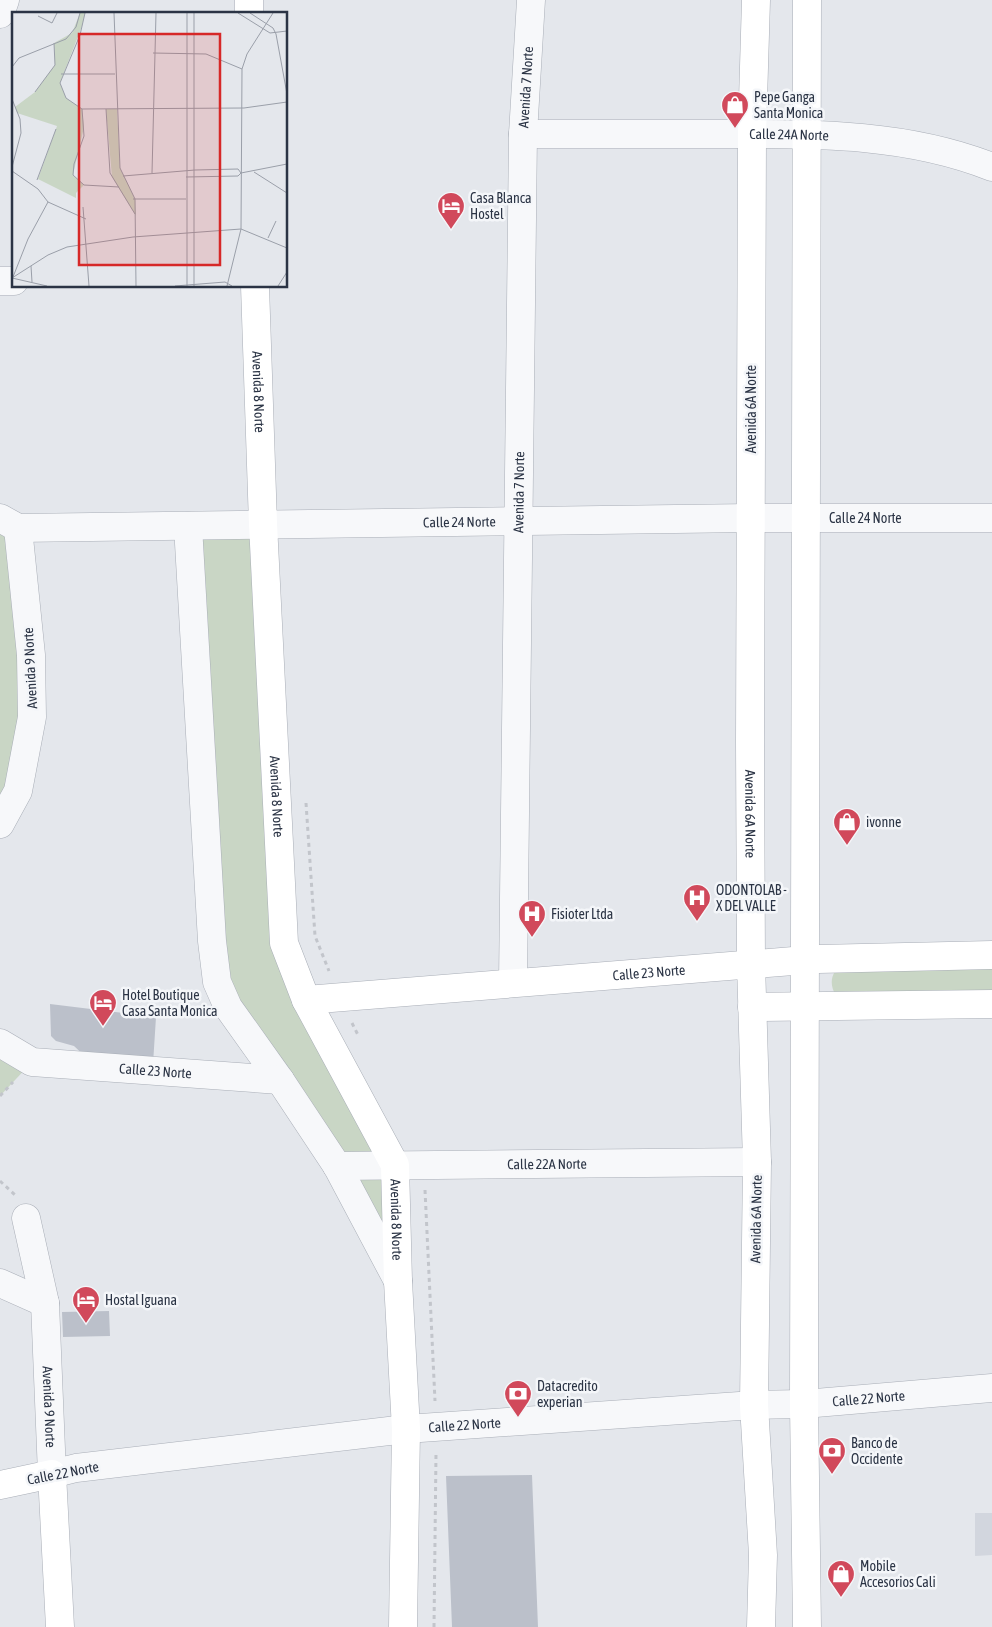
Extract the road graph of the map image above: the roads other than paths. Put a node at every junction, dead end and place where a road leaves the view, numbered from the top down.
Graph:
1 (5, 0) edge
2 (531, 0) edge
3 (756, 0) edge
4 (807, 0) edge
5 (0, 14) edge
6 (523, 134) junction
7 (752, 134) junction
8 (807, 134) junction
9 (992, 166) edge
10 (255, 288) edge
11 (750, 518) junction
12 (806, 518) junction
13 (992, 518) edge
14 (519, 521) junction
15 (9, 523) edge
16 (263, 524) junction
17 (188, 526) junction
18 (0, 824) edge
19 (992, 955) edge
20 (805, 960) junction
21 (751, 964) junction
22 (513, 983) junction
23 (306, 1000) junction
24 (992, 1004) edge
25 (805, 1006) junction
26 (752, 1007) junction
27 (0, 1043) edge
28 (280, 1080) junction
29 (757, 1162) junction
30 (395, 1165) junction
31 (337, 1166) junction
32 (26, 1218) dead end
33 (398, 1281) junction
34 (0, 1283) edge
35 (45, 1303) junction
36 (992, 1388) edge
37 (804, 1404) junction
38 (754, 1405) junction
39 (406, 1430) junction
40 (52, 1474) junction
41 (0, 1486) edge
42 (60, 1627) edge
43 (403, 1627) edge
44 (761, 1627) edge
45 (807, 1627) edge

1 - 5 street
2 - 6 street, Avenida 7 Norte
3 - 7 street, Avenida 6A Norte
4 - 8 street
6 - 7 street, Calle 24A Norte
6 - 14 street, Avenida 7 Norte
7 - 8 street, Calle 24A Norte
7 - 11 street, Avenida 6A Norte
8 - 9 street, Calle 24A Norte
8 - 12 street
10 - 16 street, Avenida 8 Norte
11 - 12 street, Calle 24 Norte
11 - 14 street, Calle 24 Norte
11 - 21 street, Avenida 6A Norte
12 - 13 street, Calle 24 Norte
12 - 20 street
14 - 16 street, Calle 24 Norte
14 - 22 street, Avenida 7 Norte
15 - 17 street, Calle 24 Norte
15 - 18 street, Avenida 9 Norte
16 - 17 street, Calle 24 Norte
16 - 23 street, Avenida 8 Norte
17 - 28 street, Avenida 8 Norte
19 - 20 street, Calle 23 Norte
20 - 21 street, Calle 23 Norte
20 - 25 street
21 - 22 street, Calle 23 Norte
21 - 26 street, Avenida 6A Norte
22 - 23 street, Calle 23 Norte
23 - 30 street, Avenida 8 Norte
24 - 25 street
25 - 26 street
25 - 37 street
26 - 29 street, Avenida 6A Norte
27 - 28 street, Calle 23 Norte
28 - 31 street, Avenida 8 Norte
29 - 30 street, Calle 22A Norte
29 - 38 street, Avenida 6A Norte
30 - 31 street, Calle 22A Norte
30 - 33 street, Avenida 8 Norte
31 - 33 street, Avenida 8 Norte
32 - 35 street, Avenida 9 Norte
33 - 39 street, Avenida 8 Norte
34 - 35 street
35 - 40 street, Avenida 9 Norte
36 - 37 street, Calle 22 Norte
37 - 38 street, Calle 22 Norte
37 - 45 street
38 - 39 street, Calle 22 Norte
38 - 44 street, Avenida 6A Norte
39 - 40 street, Calle 22 Norte
39 - 43 street, Avenida 8 Norte
40 - 41 street, Calle 22 Norte
40 - 42 street, Avenida 9 Norte

